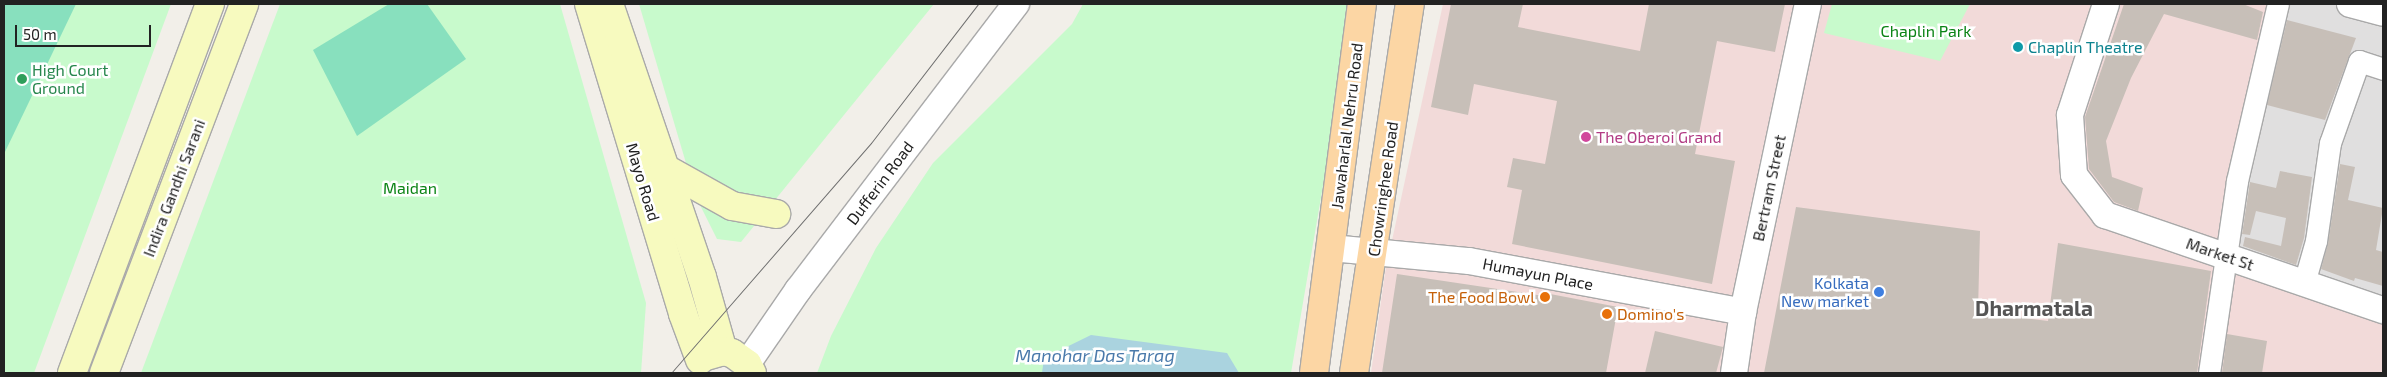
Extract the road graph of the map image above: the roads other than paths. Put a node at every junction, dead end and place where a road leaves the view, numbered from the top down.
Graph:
1 (210, 4) edge
2 (244, 4) edge
3 (589, 4) edge
4 (609, 4) edge
5 (1016, 4) edge
6 (1362, 4) edge
7 (1410, 4) edge
8 (1808, 4) edge
9 (2106, 4) edge
10 (2278, 4) edge
11 (2350, 4) edge
12 (2383, 13) edge
13 (2383, 69) edge
14 (664, 168) junction
15 (776, 214) dead end
16 (1331, 248) junction
17 (1374, 250) junction
18 (2226, 256) junction
19 (2304, 283) junction
20 (2383, 310) edge
21 (1743, 312) junction
22 (705, 361) edge
23 (749, 368) edge
24 (72, 373) edge
25 (104, 373) edge
26 (1314, 373) edge
27 (1354, 373) edge
28 (1734, 373) edge
29 (2209, 373) edge

1 - 24 main road, Indira Gandhi Sarani
2 - 25 main road, Indira Gandhi Sarani
3 - 22 main road, Mayo Road
4 - 14 main road, Mayo Road
5 - 23 street, Dufferin Road
6 - 16 main road, Jawaharlal Nehru Road
7 - 17 main road, Chowringhee Road
8 - 21 street, Bertram Street
9 - 18 street, Market St
10 - 18 street
11 - 12 street
13 - 19 street
14 - 15 main road
14 - 22 main road, Mayo Road
16 - 17 street, Humayun Place
16 - 26 main road
17 - 21 street, Humayun Place
17 - 27 main road, Chowringhee Road
18 - 19 street, Market St
18 - 29 street
19 - 20 street, Market St
21 - 28 street, Bertram Street
22 - 23 main road

